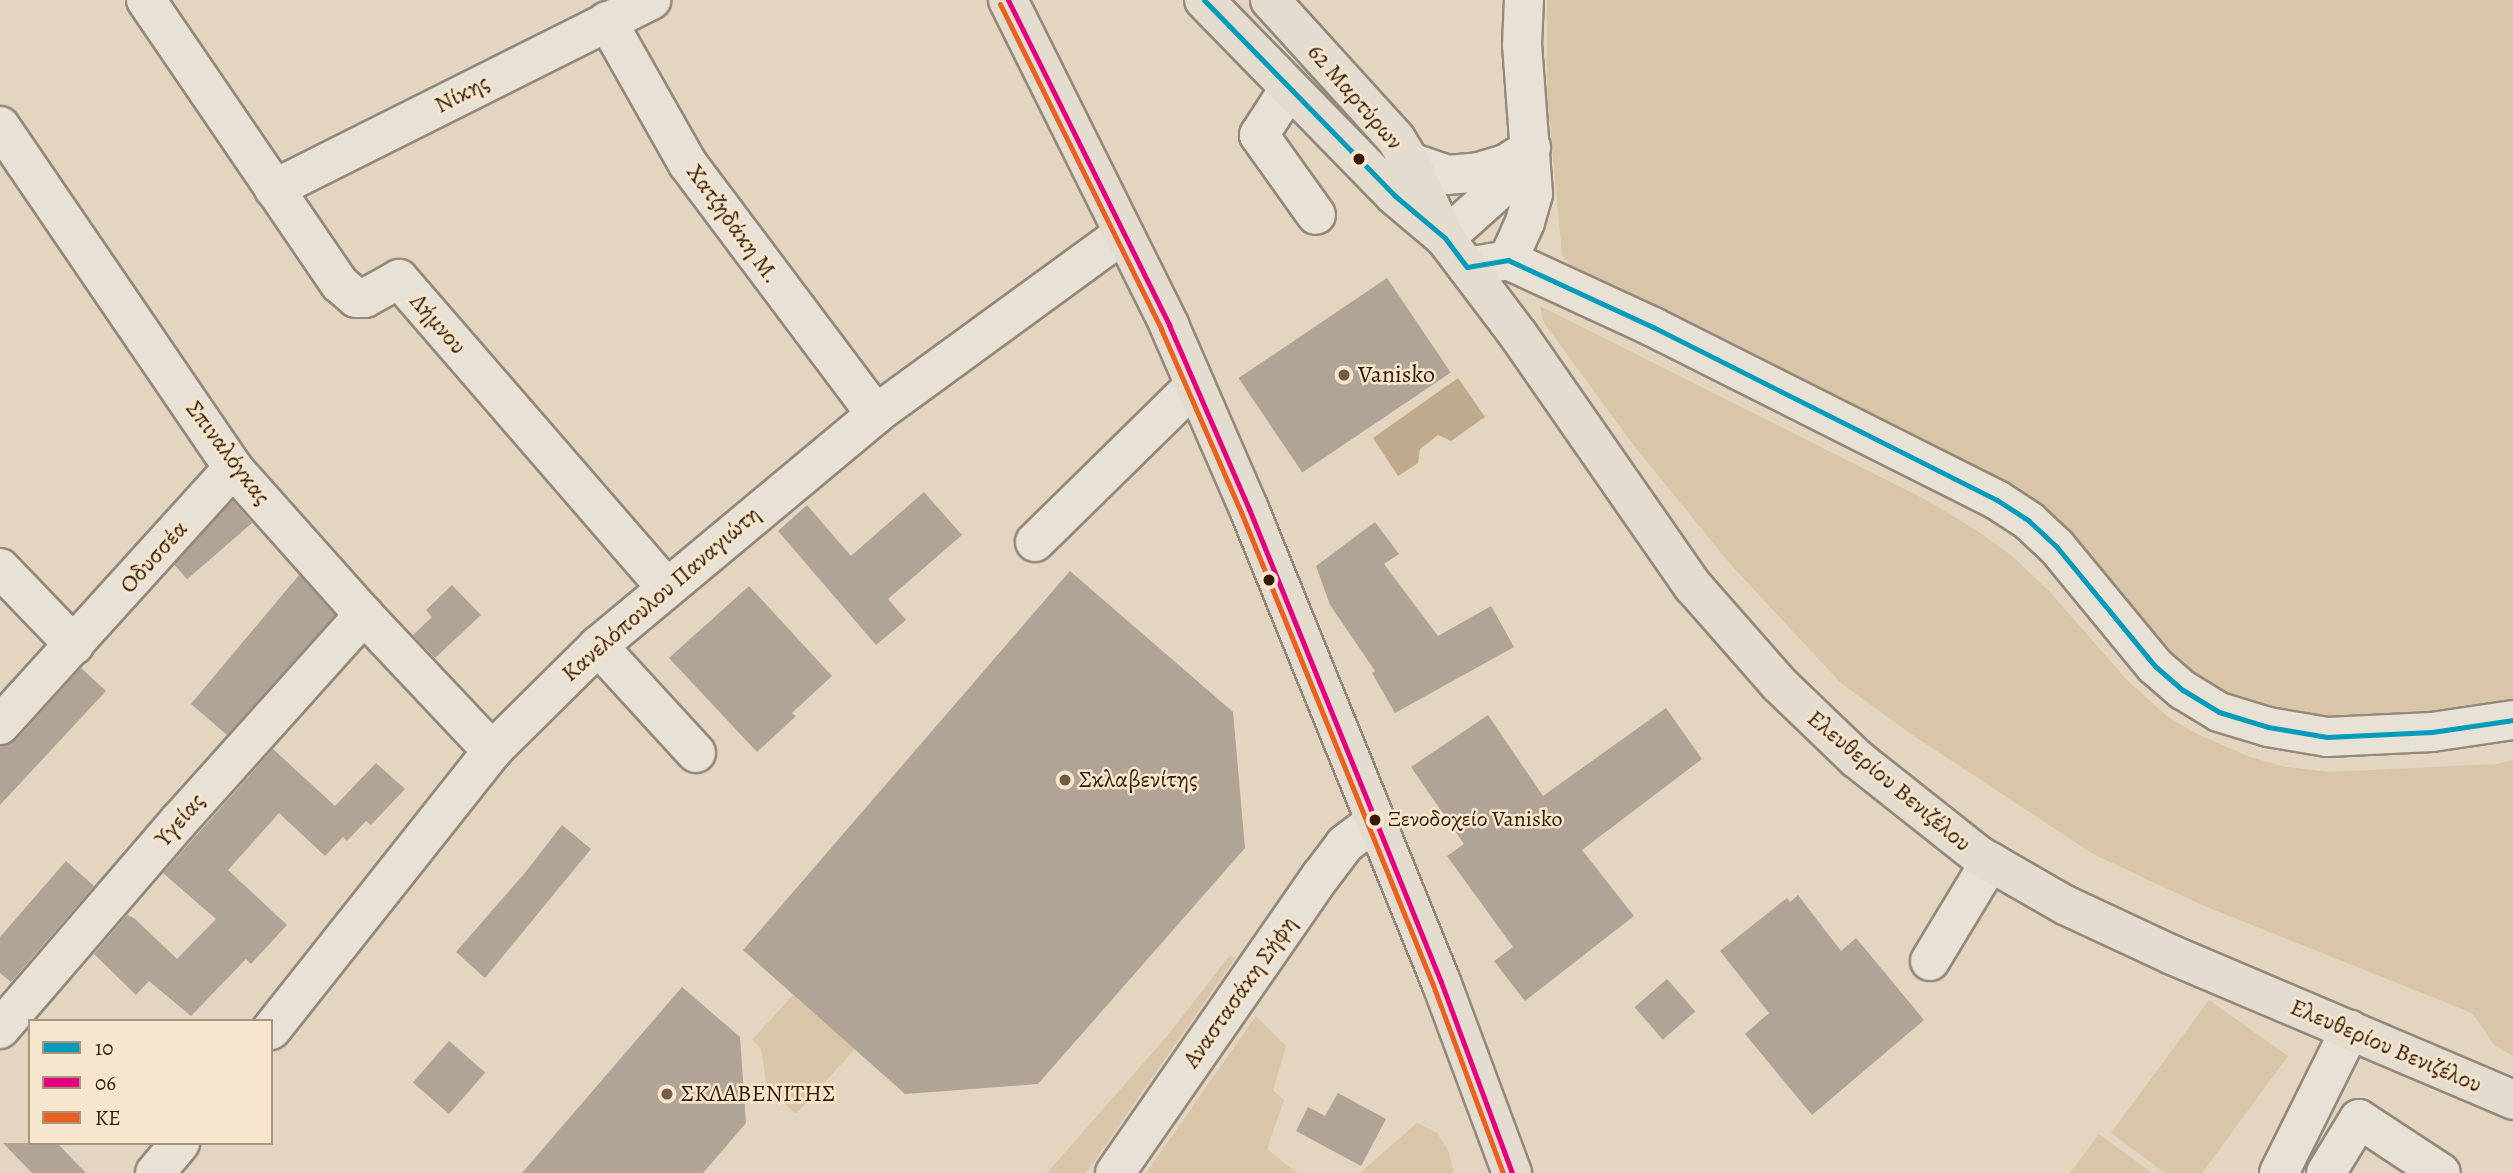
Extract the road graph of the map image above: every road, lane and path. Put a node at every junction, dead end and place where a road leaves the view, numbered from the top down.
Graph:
1 (146, 0) edge
2 (651, 0) edge
3 (1203, 0) edge
4 (1269, 0) edge
5 (1524, 0) edge
6 (1010, 2) edge
7 (607, 21) junction
8 (1289, 89) junction
9 (0, 127) edge
10 (1531, 148) junction
11 (1410, 162) junction
12 (274, 189) junction
13 (1316, 215) dead end
14 (1123, 234) junction
15 (1456, 252) junction
16 (1508, 260) junction
17 (1195, 384) junction
18 (876, 414) junction
19 (233, 468) junction
20 (1035, 542) dead end
21 (0, 568) edge
22 (666, 587) junction
23 (364, 615) junction
24 (74, 645) junction
25 (597, 646) junction
26 (2513, 720) edge
27 (0, 725) edge
28 (492, 751) junction
29 (696, 753) dead end
30 (1375, 821) junction
31 (1990, 862) junction
32 (1930, 961) dead end
33 (273, 1027) edge
34 (0, 1029) edge
35 (2350, 1030) junction
36 (2513, 1100) edge
37 (178, 1145) edge
38 (155, 1173) edge
39 (1115, 1173) edge
40 (1512, 1173) edge
41 (2279, 1173) edge
42 (2326, 1173) edge
43 (2441, 1173) edge

1 - 12 street, Λήμνου
2 - 7 street, Νίκης
3 - 8 main road, 62 Μαρτύρων
4 - 11 main road, 62 Μαρτύρων
5 - 10 street
6 - 14 main road
7 - 12 street, Νίκης
7 - 18 street, Χατζηδάκη Μ.
8 - 13 street
8 - 15 main road, 62 Μαρτύρων
9 - 19 street, Σπιναλόγκας
10 - 11 street
10 - 15 street
10 - 16 street
11 - 15 main road, 62 Μαρτύρων
12 - 22 street, Λήμνου
14 - 17 main road
14 - 18 street, Κανελόπουλου Παναγιώτη
15 - 16 street
15 - 31 main road, Ελευθερίου Βενιζέλου
16 - 26 street
17 - 20 street
17 - 30 main road
18 - 22 street, Κανελόπουλου Παναγιώτη
19 - 23 street, Σπιναλόγκας
19 - 24 street, Οδυσσέα
21 - 24 street
22 - 25 street, Κανελόπουλου Παναγιώτη
23 - 28 street, Σπιναλόγκας
23 - 34 street, Υγείας
24 - 27 street, Οδυσσέα
25 - 28 street, Κανελόπουλου Παναγιώτη
25 - 29 street
28 - 33 street, Κανελόπουλου Παναγιώτη
30 - 39 street, Αναστασάκη Σήφη
30 - 40 main road
31 - 32 street
31 - 35 main road, Ελευθερίου Βενιζέλου
35 - 36 main road, Ελευθερίου Βενιζέλου
35 - 41 street
37 - 38 street
42 - 43 street

